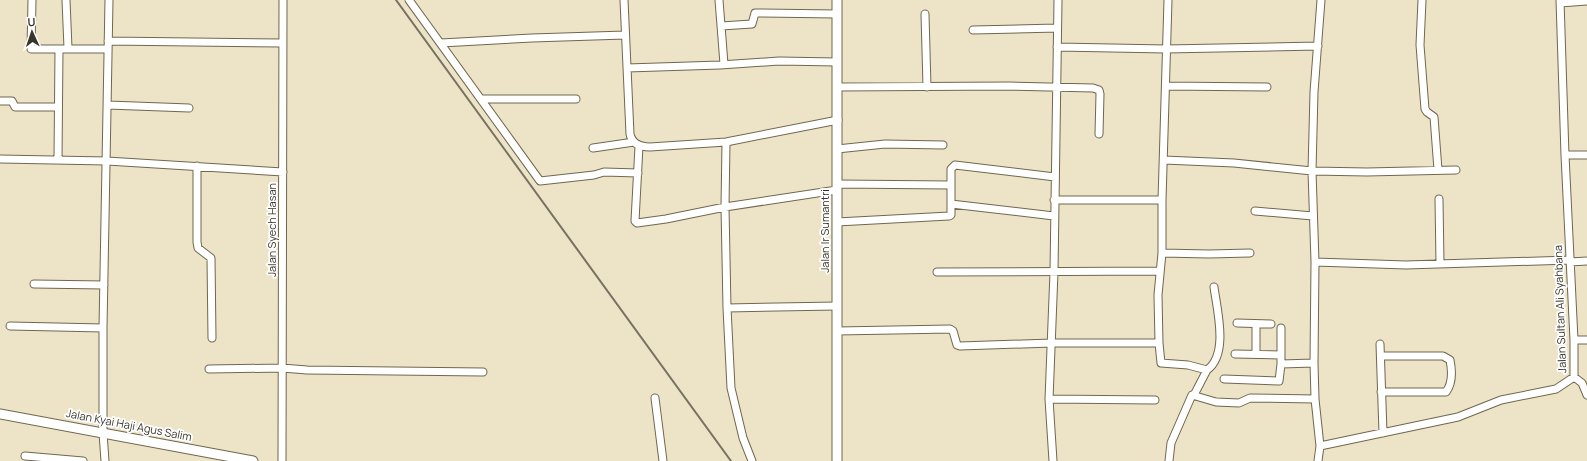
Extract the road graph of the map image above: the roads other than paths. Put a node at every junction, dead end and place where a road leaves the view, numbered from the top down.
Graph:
1 (32, 0) edge
2 (66, 0) edge
3 (109, 0) edge
4 (283, 0) edge
5 (409, 0) edge
6 (624, 0) edge
7 (719, 0) edge
8 (837, 0) edge
9 (1058, 0) edge
10 (1168, 0) edge
11 (1320, 0) edge
12 (1422, 0) edge
13 (1560, 1) edge
14 (1587, 1) edge
15 (837, 14) junction
16 (925, 14) dead end
17 (721, 26) junction
18 (1057, 28) junction
19 (973, 30) dead end
20 (625, 34) junction
21 (283, 43) junction
22 (441, 43) junction
23 (108, 45) junction
24 (1318, 46) junction
25 (1056, 47) junction
26 (68, 48) junction
27 (59, 49) junction
28 (1166, 49) junction
29 (837, 62) junction
30 (724, 64) junction
31 (626, 68) junction
32 (1056, 86) junction
33 (1166, 86) junction
34 (837, 87) junction
35 (927, 87) junction
36 (1267, 87) dead end
37 (481, 99) junction
38 (576, 99) dead end
39 (0, 101) edge
40 (108, 105) junction
41 (58, 107) junction
42 (189, 108) dead end
43 (838, 120) junction
44 (1099, 134) dead end
45 (726, 142) junction
46 (636, 144) junction
47 (943, 145) dead end
48 (593, 148) dead end
49 (837, 149) junction
50 (1565, 155) junction
51 (1587, 155) edge
52 (0, 159) edge
53 (58, 160) junction
54 (106, 160) junction
55 (1164, 160) junction
56 (197, 166) junction
57 (1438, 170) junction
58 (1456, 170) dead end
59 (1312, 171) junction
60 (283, 172) junction
61 (638, 173) junction
62 (1055, 177) junction
63 (951, 185) junction
64 (837, 187) junction
65 (1439, 199) dead end
66 (1054, 200) junction
67 (1162, 200) junction
68 (952, 204) junction
69 (725, 207) junction
70 (1255, 211) dead end
71 (1054, 216) junction
72 (1313, 216) junction
73 (837, 222) junction
74 (1162, 253) junction
75 (1250, 253) dead end
76 (1570, 261) junction
77 (1587, 261) edge
78 (1315, 262) junction
79 (1440, 264) junction
80 (1159, 271) junction
81 (937, 272) dead end
82 (1054, 272) junction
83 (34, 284) dead end
84 (104, 285) junction
85 (1214, 287) dead end
86 (837, 306) junction
87 (727, 308) junction
88 (1237, 323) dead end
89 (1256, 324) junction
90 (1271, 324) dead end
91 (10, 326) dead end
92 (103, 328) junction
93 (1281, 328) dead end
94 (838, 331) junction
95 (212, 338) dead end
96 (1574, 340) junction
97 (1587, 340) edge
98 (1051, 343) junction
99 (1159, 343) junction
100 (1380, 344) dead end
101 (1235, 354) dead end
102 (1256, 354) junction
103 (1281, 355) junction
104 (1381, 356) junction
105 (1314, 363) junction
106 (1281, 364) junction
107 (282, 368) junction
108 (209, 369) dead end
109 (1207, 370) junction
110 (483, 372) dead end
111 (1574, 377) junction
112 (1224, 379) dead end
113 (1382, 392) junction
114 (1194, 395) junction
115 (1587, 395) edge
116 (655, 398) dead end
117 (1049, 399) junction
118 (1315, 399) junction
119 (1155, 400) dead end
120 (0, 414) edge
121 (103, 432) junction
122 (1383, 432) junction
123 (1320, 446) junction
124 (25, 456) dead end
125 (84, 461) edge
126 (105, 461) edge
127 (253, 461) edge
128 (282, 461) edge
129 (663, 461) edge
130 (752, 461) edge
131 (837, 461) edge
132 (1053, 461) edge
133 (1169, 461) edge
134 (1318, 461) edge

1 - 27 street
2 - 26 street
3 - 23 street
4 - 21 street, Jalan Syech Hasan
5 - 22 street
6 - 20 street
7 - 17 street
8 - 15 main road, Jalan Ir Sumantri
9 - 18 street
10 - 28 street
11 - 24 street
12 - 57 street
13 - 14 street
13 - 50 street, Jalan Sultan Ali Syahbana
15 - 17 street
15 - 29 main road, Jalan Ir Sumantri
16 - 35 street
17 - 30 street
18 - 19 street
18 - 25 street
20 - 22 street
20 - 31 street
21 - 23 street
21 - 60 street, Jalan Syech Hasan
22 - 37 street
23 - 26 street
23 - 40 street
24 - 28 street
24 - 59 street
25 - 28 street
25 - 32 street
26 - 27 street
27 - 41 street
28 - 33 street
29 - 30 street
29 - 34 main road, Jalan Ir Sumantri
30 - 31 street
31 - 46 street
32 - 35 street
32 - 44 street
32 - 62 street
33 - 36 street
33 - 55 street
34 - 35 street
34 - 43 main road, Jalan Ir Sumantri
37 - 38 street
37 - 61 street
39 - 41 street
40 - 42 street
40 - 54 street
41 - 53 street
43 - 45 street
43 - 49 main road, Jalan Ir Sumantri
45 - 46 street
45 - 69 street
46 - 48 street
46 - 61 street
47 - 49 street
49 - 64 main road, Jalan Ir Sumantri
50 - 51 street
50 - 76 street, Jalan Sultan Ali Syahbana
52 - 53 street
53 - 54 street
54 - 56 street
54 - 84 street
55 - 59 street
55 - 67 street
56 - 60 street
56 - 95 street
57 - 58 street
57 - 59 street
59 - 72 street
60 - 107 street, Jalan Syech Hasan
61 - 69 street
62 - 63 street
62 - 66 street
63 - 64 street
63 - 68 street
64 - 69 street
64 - 73 main road, Jalan Ir Sumantri
65 - 79 street
66 - 67 street
66 - 71 street
67 - 74 street
68 - 71 street
68 - 73 street
69 - 87 street
70 - 72 street
71 - 82 street
72 - 78 street
73 - 86 main road, Jalan Ir Sumantri
74 - 75 street
74 - 80 street
76 - 77 street
76 - 79 street
76 - 96 street, Jalan Sultan Ali Syahbana
78 - 79 street
78 - 105 street
80 - 82 street
80 - 99 street
81 - 82 street
82 - 98 street
83 - 84 street
84 - 92 street
85 - 109 street
86 - 87 street
86 - 94 main road, Jalan Ir Sumantri
87 - 130 street
88 - 89 street
89 - 90 street
89 - 102 street
91 - 92 street
92 - 121 street
93 - 103 street
94 - 98 street
94 - 131 main road, Jalan Ir Sumantri
96 - 97 street
96 - 111 street, Jalan Sultan Ali Syahbana
98 - 99 street
98 - 117 street
99 - 109 street
100 - 104 street
101 - 102 street
102 - 103 street
103 - 106 street
104 - 113 street
104 - 113 street
105 - 106 street
105 - 118 street
106 - 112 street
107 - 108 street
107 - 110 street
107 - 128 street, Jalan Syech Hasan
109 - 114 street
111 - 115 street
111 - 122 street, Jalan Sultan Ali Syahbana
113 - 122 street
114 - 118 street
114 - 133 street
116 - 129 street
117 - 119 street
117 - 132 street
118 - 123 street
120 - 121 main road, Jalan Kyai Haji Agus Salim
121 - 126 street
121 - 127 main road, Jalan Kyai Haji Agus Salim
122 - 123 street, Jalan Sultan Ali Syahbana
123 - 134 street
124 - 125 street

